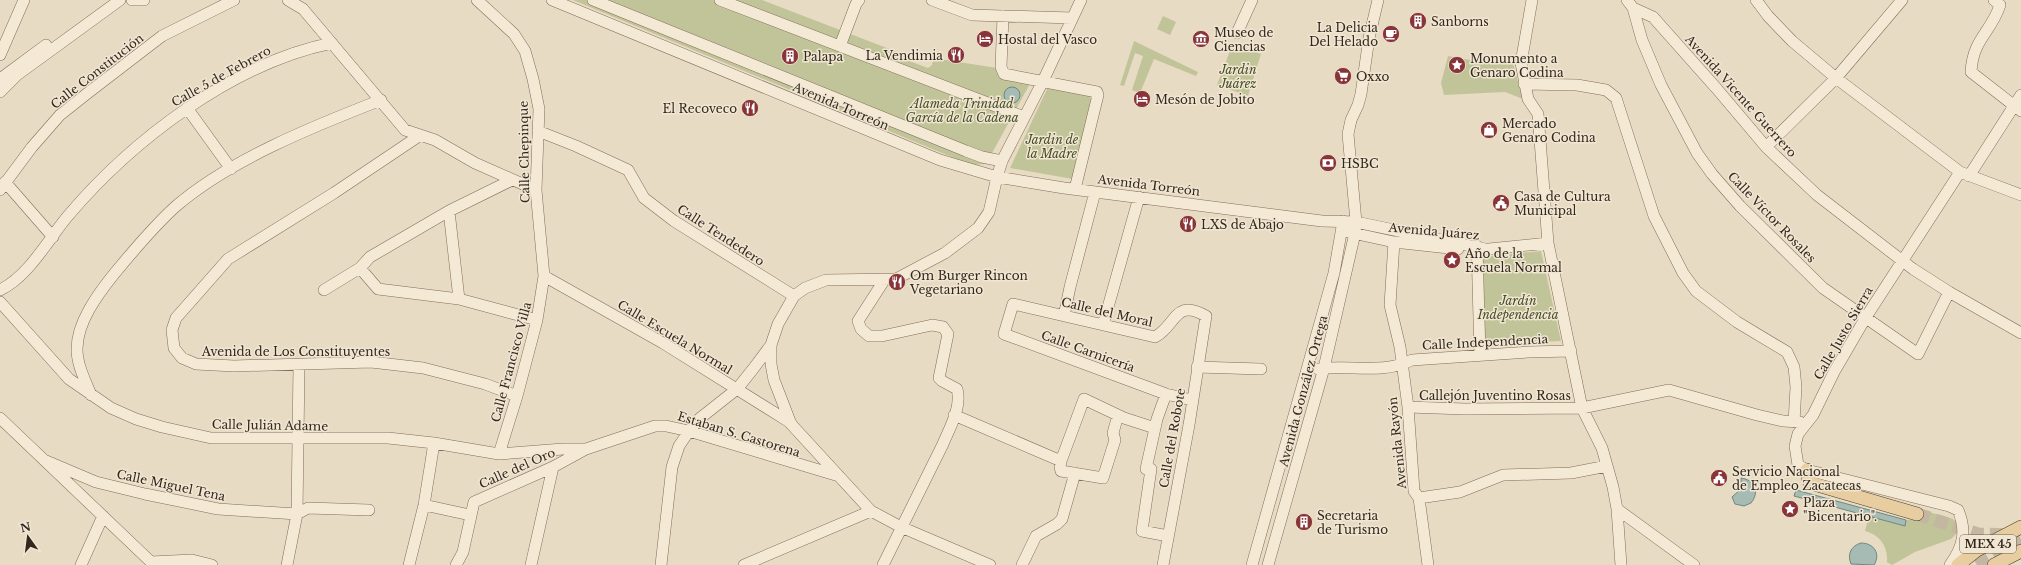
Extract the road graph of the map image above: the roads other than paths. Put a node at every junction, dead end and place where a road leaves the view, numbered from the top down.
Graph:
1 (24, 0) edge
2 (108, 0) edge
3 (120, 0) edge
4 (132, 0) edge
5 (144, 0) edge
6 (234, 0) edge
7 (288, 0) edge
8 (477, 0) edge
9 (552, 0) edge
10 (593, 0) edge
11 (720, 0) edge
12 (859, 0) edge
13 (932, 0) edge
14 (1081, 0) edge
15 (1252, 0) edge
16 (1378, 0) edge
17 (1532, 0) edge
18 (1756, 0) edge
19 (1902, 0) edge
20 (1994, 0) edge
21 (1630, 4) edge
22 (957, 5) edge
23 (1003, 16) junction
24 (1072, 18) junction
25 (1237, 33) dead end
26 (332, 43) junction
27 (840, 46) junction
28 (0, 56) edge
29 (1836, 78) junction
30 (0, 80) edge
31 (1043, 81) junction
32 (1524, 84) junction
33 (0, 92) edge
34 (2021, 94) edge
35 (380, 100) junction
36 (187, 108) junction
37 (2017, 108) edge
38 (1024, 118) junction
39 (538, 131) junction
40 (420, 136) junction
41 (1766, 147) junction
42 (1002, 162) junction
43 (232, 169) junction
44 (1965, 174) junction
45 (997, 177) junction
46 (512, 180) junction
47 (3, 186) edge
48 (1075, 189) junction
49 (536, 190) junction
50 (1095, 192) junction
51 (2021, 195) edge
52 (1139, 197) junction
53 (449, 211) junction
54 (1342, 226) junction
55 (1355, 228) junction
56 (53, 237) junction
57 (1394, 242) junction
58 (1548, 243) junction
59 (1480, 248) junction
60 (1903, 259) junction
61 (360, 268) junction
62 (544, 276) junction
63 (885, 279) junction
64 (0, 290) edge
65 (324, 290) dead end
66 (1949, 292) junction
67 (794, 296) junction
68 (459, 299) junction
69 (0, 302) edge
70 (1013, 304) joint
71 (1064, 316) junction
72 (1206, 316) joint
73 (1866, 317) junction
74 (537, 320) junction
75 (1103, 326) junction
76 (2021, 328) edge
77 (2021, 333) edge
78 (771, 345) junction
79 (1571, 351) junction
80 (1480, 355) junction
81 (299, 365) junction
82 (1402, 365) junction
83 (1197, 367) junction
84 (1324, 368) junction
85 (1261, 369) dead end
86 (1307, 371) junction
87 (737, 389) junction
88 (1166, 394) junction
89 (92, 395) junction
90 (517, 396) junction
91 (1192, 400) junction
92 (1408, 407) junction
93 (1582, 408) junction
94 (954, 415) junction
95 (1118, 415) junction
96 (0, 418) edge
97 (1794, 422) junction
98 (1807, 423) junction
99 (792, 424) junction
100 (1155, 428) junction
101 (689, 431) junction
102 (299, 439) junction
103 (434, 443) junction
104 (586, 449) junction
105 (499, 454) junction
106 (44, 460) junction
107 (1061, 461) junction
108 (1607, 466) junction
109 (553, 467) junction
110 (1807, 470) junction
111 (1075, 473) junction
112 (839, 476) junction
113 (1419, 498) junction
114 (424, 505) junction
115 (369, 510) dead end
116 (1618, 510) junction
117 (871, 511) junction
118 (297, 514) junction
119 (1917, 514) tunnel mouth
120 (470, 515) junction
121 (103, 516) junction
122 (901, 527) junction
123 (2021, 527) edge
124 (1168, 536) junction
125 (2021, 551) edge
126 (151, 563) edge
127 (81, 565) edge
128 (212, 565) edge
129 (287, 565) edge
130 (409, 565) edge
131 (457, 565) edge
132 (531, 565) edge
133 (661, 565) edge
134 (744, 565) edge
135 (883, 565) edge
136 (990, 565) edge
137 (1022, 565) edge
138 (1163, 565) edge
139 (1252, 565) edge
140 (1268, 565) edge
141 (1428, 565) edge
142 (1621, 565) edge
143 (1694, 565) edge
144 (1950, 565) edge
145 (1958, 565) edge
146 (1994, 565) edge

1 - 28 street
2 - 30 street
3 - 33 street
4 - 5 street
6 - 47 street, Calle Constitución
7 - 26 street
8 - 39 street, Calle Chepinque
9 - 45 street, Avenida Torreón
10 - 42 street
11 - 27 street
12 - 27 street
13 - 22 street
14 - 24 street
15 - 25 street
16 - 55 street, Avenida González Ortega
17 - 32 street
18 - 29 street
19 - 29 street
20 - 37 street
21 - 41 street, Avenida Vicente Guerrero
21 - 73 street, Calle Víctor Rosales
22 - 23 street
23 - 24 street
23 - 31 street
24 - 31 street
26 - 35 street
26 - 36 street, Calle 5 de Febrero
27 - 38 street
29 - 41 street
29 - 44 street
31 - 38 street
31 - 48 street
32 - 58 street
32 - 97 street
34 - 37 street, Calle Justo Sierra
35 - 40 street
35 - 43 street
36 - 43 street
36 - 56 street, Calle 5 de Febrero
37 - 44 street, Calle Justo Sierra
38 - 42 street
39 - 49 street, Calle Chepinque
39 - 67 street, Calle Tendedero
40 - 46 street
40 - 81 street, Avenida de Los Constituyentes
41 - 60 street, Avenida Vicente Guerrero
42 - 45 street
43 - 89 street
44 - 51 street
44 - 60 street, Calle Justo Sierra
45 - 48 street, Avenida Torreón
45 - 63 street
46 - 49 street
46 - 53 street
47 - 56 street
48 - 50 street, Avenida Torreón
49 - 62 street, Calle Chepinque
50 - 52 street, Avenida Torreón
50 - 71 street
52 - 54 street, Avenida Torreón
52 - 75 street
53 - 61 street
53 - 68 street
54 - 55 street, Avenida Juárez
54 - 86 street, Avenida González Ortega
55 - 57 street, Avenida Juárez
55 - 59 street
55 - 84 street, Avenida González Ortega
56 - 64 street, Calle 5 de Febrero
57 - 59 street, Avenida Juárez
57 - 82 street, Avenida Rayón
58 - 59 street, Avenida Juárez
58 - 79 street
59 - 80 street
60 - 66 street
60 - 73 street, Calle Justo Sierra
60 - 76 street
61 - 65 street
61 - 68 street
62 - 74 street, Calle Francisco Villa
62 - 87 street, Calle Escuela Normal
63 - 67 street
63 - 94 street
66 - 73 street, Calle Víctor Rosales
66 - 77 street
67 - 78 street
68 - 74 street
69 - 89 street, Calle Julián Adame
70 - 71 street, Calle del Moral
70 - 88 street, Calle Carnicería
71 - 75 street, Calle del Moral
72 - 75 street, Calle del Moral
72 - 83 street, Calle del Robote
73 - 98 street, Calle Justo Sierra
74 - 90 street, Calle Francisco Villa
78 - 87 street
78 - 99 street
79 - 80 street, Calle Independencia
79 - 93 street
80 - 82 street, Calle Independencia
81 - 90 street, Avenida de Los Constituyentes
81 - 102 street
82 - 84 street, Calle Independencia
82 - 92 street, Avenida Rayón
83 - 85 street
83 - 91 street, Calle del Robote
84 - 86 street, Calle Independencia
84 - 140 street, Avenida González Ortega
86 - 139 street, Avenida González Ortega
87 - 99 street, Calle Escuela Normal
87 - 101 street
88 - 91 street, Calle Carnicería
88 - 100 street
89 - 102 street, Calle Julián Adame
90 - 105 street, Calle Francisco Villa
91 - 124 street, Calle del Robote
92 - 93 street, Callejón Juventino Rosas
92 - 113 street, Avenida Rayón
93 - 97 street, Callejón Juventino Rosas
93 - 108 street
94 - 107 street
94 - 122 street
95 - 100 street
95 - 107 street
95 - 111 street
96 - 106 street
97 - 98 street, Callejón Juventino Rosas
98 - 110 street, Calle Justo Sierra
99 - 112 street
100 - 124 street
101 - 104 street, Estaban S. Castorena
101 - 112 street, Estaban S. Castorena
101 - 133 street
102 - 103 street, Calle Julián Adame
102 - 118 street
103 - 105 street, Calle Julián Adame
103 - 114 street
104 - 105 street, Calle Julián Adame
104 - 109 street, Calle del Oro
106 - 118 street, Calle Miguel Tena
106 - 121 street
107 - 111 street
108 - 113 street
108 - 116 street
109 - 120 street, Calle del Oro
109 - 132 street
110 - 119 main road
110 - 144 street
111 - 137 street
112 - 117 street
113 - 141 street, Avenida Rayón
114 - 120 street
114 - 130 street
115 - 118 street
116 - 142 street
116 - 143 street
117 - 122 street
117 - 134 street
118 - 129 street
120 - 131 street, Calle del Oro
121 - 126 street
121 - 127 street
122 - 135 street
122 - 136 street
123 - 145 main road, MEX 45
124 - 138 street, Calle del Robote
125 - 146 main road, MEX 45
126 - 128 street

